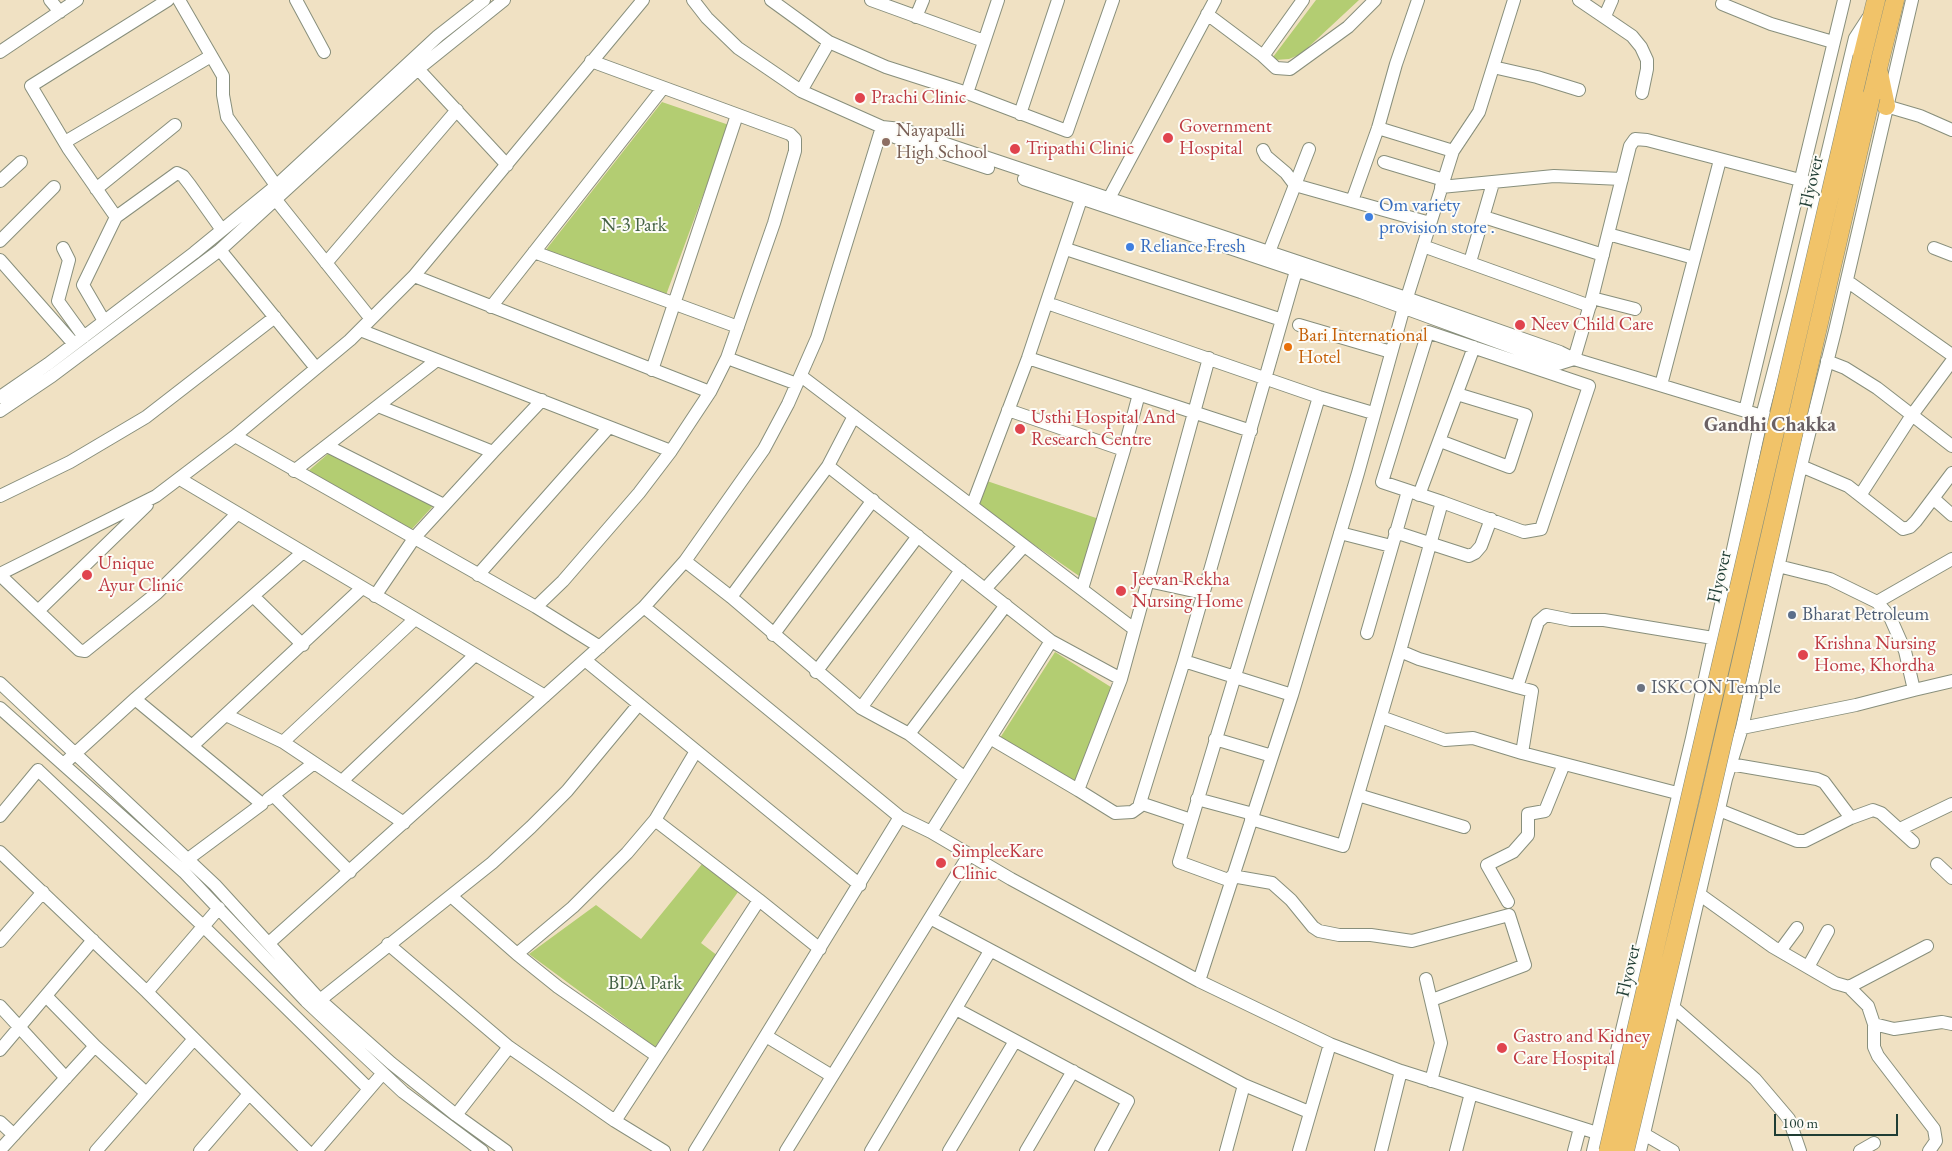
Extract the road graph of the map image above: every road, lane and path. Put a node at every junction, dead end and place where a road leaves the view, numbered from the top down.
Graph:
1 (50, 0) edge
2 (78, 0) edge
3 (168, 0) edge
4 (179, 0) edge
5 (296, 0) edge
6 (484, 0) edge
7 (504, 0) edge
8 (643, 0) edge
9 (693, 0) edge
10 (771, 0) edge
11 (871, 0) edge
12 (923, 0) edge
13 (998, 0) edge
14 (1058, 0) edge
15 (1113, 0) edge
16 (1215, 0) edge
17 (1303, 0) edge
18 (1375, 0) edge
19 (1418, 0) edge
20 (1514, 0) edge
21 (1579, 0) edge
22 (1612, 0) edge
23 (1844, 0) edge
24 (1894, 0) edge
25 (1912, 0) edge
26 (1722, 4) dead end
27 (1874, 6) edge
28 (60, 12) junction
29 (1207, 14) junction
30 (1605, 16) junction
31 (916, 17) junction
32 (984, 41) junction
33 (829, 42) junction
34 (1834, 42) junction
35 (0, 52) edge
36 (324, 52) dead end
37 (212, 56) junction
38 (1263, 56) junction
39 (591, 62) junction
40 (1493, 67) junction
41 (1878, 67) junction
42 (418, 69) junction
43 (663, 88) junction
44 (1579, 90) dead end
45 (801, 91) junction
46 (967, 93) junction
47 (1642, 93) dead end
48 (1886, 106) junction
49 (457, 110) junction
50 (1020, 114) junction
51 (736, 115) junction
52 (175, 125) dead end
53 (882, 127) junction
54 (1378, 128) junction
55 (1952, 130) edge
56 (65, 142) junction
57 (1263, 150) dead end
58 (1309, 150) dead end
59 (1453, 150) junction
60 (1720, 160) junction
61 (21, 162) dead end
62 (1384, 162) dead end
63 (507, 165) junction
64 (1622, 179) junction
65 (1800, 180) junction
66 (0, 182) edge
67 (1493, 183) junction
68 (1442, 184) junction
69 (1295, 185) junction
70 (1820, 185) junction
71 (54, 187) dead end
72 (96, 189) junction
73 (278, 194) junction
74 (1081, 199) junction
75 (1352, 201) junction
76 (1106, 203) junction
77 (1484, 216) junction
78 (116, 217) junction
79 (1430, 223) junction
80 (222, 230) junction
81 (1608, 234) junction
82 (0, 241) edge
83 (1423, 246) junction
84 (63, 248) dead end
85 (1934, 248) dead end
86 (1066, 249) junction
87 (220, 250) junction
88 (534, 252) junction
89 (1269, 252) junction
90 (1603, 255) junction
91 (1952, 255) edge
92 (1694, 258) junction
93 (0, 260) edge
94 (1470, 262) junction
95 (326, 263) junction
96 (1296, 271) junction
97 (414, 276) junction
98 (1847, 281) junction
99 (1591, 302) junction
100 (1047, 303) junction
101 (1405, 303) junction
102 (675, 305) junction
103 (491, 307) junction
104 (1635, 309) dead end
105 (275, 317) junction
106 (371, 319) junction
107 (1282, 320) junction
108 (104, 321) junction
109 (1299, 325) dead end
110 (738, 327) junction
111 (360, 330) junction
112 (1492, 339) junction
113 (79, 340) junction
114 (1474, 347) junction
115 (1391, 352) junction
116 (1487, 352) junction
117 (1952, 355) edge
118 (727, 358) junction
119 (1028, 358) junction
120 (1209, 358) junction
121 (1574, 359) junction
122 (437, 360) junction
123 (1827, 361) junction
124 (1952, 361) edge
125 (316, 368) junction
126 (652, 370) junction
127 (1265, 378) junction
128 (799, 380) junction
129 (1661, 385) junction
130 (710, 392) junction
131 (1139, 394) junction
132 (1457, 394) junction
133 (0, 397) edge
134 (1319, 397) junction
135 (542, 400) junction
136 (378, 406) junction
137 (1008, 410) junction
138 (0, 411) edge
139 (1745, 411) junction
140 (1194, 412) junction
141 (1373, 413) junction
142 (1912, 415) junction
143 (854, 416) junction
144 (1762, 416) junction
145 (609, 427) junction
146 (1811, 427) junction
147 (1251, 431) junction
148 (235, 436) junction
149 (1440, 441) junction
150 (327, 446) junction
151 (1952, 446) edge
152 (1124, 450) junction
153 (671, 451) junction
154 (493, 452) junction
155 (828, 466) junction
156 (1801, 466) junction
157 (294, 471) junction
158 (1952, 474) edge
159 (180, 479) junction
160 (1414, 493) junction
161 (1861, 494) junction
162 (0, 496) edge
163 (156, 496) junction
164 (1934, 499) junction
165 (873, 500) junction
166 (1442, 502) junction
167 (444, 505) junction
168 (972, 506) junction
169 (237, 514) junction
170 (1952, 515) edge
171 (1490, 520) junction
172 (1395, 532) junction
173 (1340, 533) junction
174 (918, 536) junction
175 (415, 537) junction
176 (1429, 543) junction
177 (1024, 546) junction
178 (1391, 546) junction
179 (302, 553) junction
180 (1952, 559) edge
181 (684, 562) junction
182 (1778, 566) junction
183 (961, 570) junction
184 (0, 574) edge
185 (478, 575) junction
186 (1148, 581) junction
187 (362, 588) junction
188 (985, 589) junction
189 (1082, 589) junction
190 (1203, 593) junction
191 (253, 596) junction
192 (375, 596) junction
193 (731, 597) junction
194 (1877, 602) junction
195 (1006, 605) junction
196 (536, 607) junction
197 (644, 607) junction
198 (38, 611) junction
199 (415, 620) junction
200 (1134, 629) junction
201 (1367, 633) dead end
202 (773, 635) junction
203 (1712, 638) junction
204 (1050, 641) junction
205 (302, 644) junction
206 (600, 647) junction
207 (1400, 651) junction
208 (475, 655) junction
209 (585, 660) junction
210 (1184, 661) junction
211 (816, 672) junction
212 (1235, 677) junction
213 (1121, 679) junction
214 (1952, 681) edge
215 (0, 683) edge
216 (1517, 687) junction
217 (1914, 690) junction
218 (1292, 694) junction
219 (545, 696) junction
220 (135, 699) junction
221 (639, 704) junction
222 (0, 708) edge
223 (861, 708) junction
224 (226, 715) junction
225 (1381, 717) junction
226 (1742, 728) junction
227 (909, 734) junction
228 (990, 738) junction
229 (1215, 739) junction
230 (283, 742) junction
231 (192, 746) junction
232 (696, 751) junction
233 (1522, 753) junction
234 (53, 754) junction
235 (73, 754) junction
236 (1272, 756) junction
237 (314, 763) junction
238 (65, 764) junction
239 (1564, 764) junction
240 (1730, 764) junction
241 (38, 770) junction
242 (965, 778) junction
243 (342, 781) junction
244 (1078, 790) junction
245 (1677, 793) junction
246 (273, 795) junction
247 (1358, 795) junction
248 (1197, 799) junction
249 (262, 804) junction
250 (1143, 804) junction
251 (1952, 804) edge
252 (1719, 810) junction
253 (0, 816) edge
254 (900, 816) junction
255 (1252, 817) junction
256 (1852, 818) junction
257 (654, 820) junction
258 (1191, 820) junction
259 (404, 823) junction
260 (1464, 827) dead end
261 (1900, 829) junction
262 (931, 832) junction
263 (1913, 842) dead end
264 (0, 852) edge
265 (969, 854) junction
266 (188, 859) junction
267 (1937, 864) dead end
268 (350, 872) junction
269 (1232, 878) junction
270 (1952, 878) edge
271 (860, 884) junction
272 (43, 892) junction
273 (1700, 894) junction
274 (451, 896) junction
275 (759, 900) junction
276 (1508, 902) dead end
277 (219, 908) junction
278 (930, 918) junction
279 (203, 926) junction
280 (1797, 928) dead end
281 (248, 930) junction
282 (1828, 931) dead end
283 (93, 940) junction
284 (0, 941) edge
285 (270, 944) junction
286 (388, 944) junction
287 (1927, 946) dead end
288 (820, 948) junction
289 (990, 951) junction
290 (1780, 951) junction
291 (517, 954) junction
292 (1808, 967) junction
293 (1426, 979) dead end
294 (1199, 981) junction
295 (1849, 988) junction
296 (146, 992) junction
297 (46, 996) junction
298 (320, 1000) junction
299 (1432, 1000) junction
300 (0, 1006) edge
301 (1673, 1007) junction
302 (956, 1009) junction
303 (1874, 1024) junction
304 (1952, 1024) edge
305 (21, 1026) junction
306 (766, 1036) junction
307 (194, 1039) junction
308 (1015, 1041) junction
309 (1330, 1044) junction
310 (95, 1046) junction
311 (509, 1046) junction
312 (0, 1050) edge
313 (657, 1056) junction
314 (1401, 1071) junction
315 (1073, 1072) junction
316 (383, 1073) junction
317 (832, 1076) junction
318 (66, 1078) junction
319 (1431, 1081) junction
320 (1244, 1086) junction
321 (369, 1088) junction
322 (146, 1093) junction
323 (249, 1094) junction
324 (1471, 1094) junction
325 (1309, 1112) junction
326 (456, 1115) junction
327 (615, 1121) junction
328 (0, 1122) edge
329 (1580, 1128) junction
330 (1597, 1133) junction
331 (1644, 1134) junction
332 (14, 1135) junction
333 (1874, 1143) dead end
334 (0, 1150) edge
335 (1105, 1150) edge
336 (96, 1151) edge
337 (200, 1151) edge
338 (307, 1151) edge
339 (316, 1151) edge
340 (482, 1151) edge
341 (506, 1151) edge
342 (664, 1151) edge
343 (695, 1151) edge
344 (786, 1151) edge
345 (871, 1151) edge
346 (949, 1151) edge
347 (1026, 1151) edge
348 (1226, 1151) edge
349 (1299, 1151) edge
350 (1381, 1151) edge
351 (1456, 1151) edge
352 (1574, 1151) edge
353 (1593, 1151) edge
354 (1608, 1151) edge
355 (1625, 1151) edge
356 (1640, 1151) edge
357 (1673, 1151) edge
358 (1800, 1151) edge
359 (1860, 1151) edge
360 (1929, 1151) edge

1 - 28 street
2 - 28 street
3 - 56 street
4 - 37 street
5 - 36 street
6 - 73 street
7 - 42 street
8 - 39 street
9 - 45 street
10 - 33 street
11 - 31 street
12 - 31 street
13 - 32 street
14 - 50 street
15 - 50 street
16 - 29 street
17 - 38 street
18 - 38 street
19 - 54 street
20 - 40 street
21 - 30 street
22 - 30 street
23 - 34 street
24 - 41 highway, Flyover
25 - 48 street
26 - 34 street
27 - 70 street
27 - 354 highway, Flyover, bridge
28 - 35 street
29 - 38 street
29 - 76 street
30 - 47 street
31 - 32 street
32 - 46 street
33 - 45 street
33 - 46 street
34 - 65 street
37 - 56 street
37 - 73 street
39 - 43 street
39 - 63 street
40 - 44 street
40 - 59 street
41 - 48 highway
41 - 355 highway, Flyover, bridge
42 - 49 street
42 - 73 street
43 - 51 street
43 - 88 street
45 - 53 street
46 - 50 street
48 - 55 street
48 - 98 street
49 - 63 street
49 - 95 street
51 - 102 street
51 - 110 street
52 - 72 street
53 - 74 street
53 - 76 street
53 - 128 street
54 - 59 street
54 - 75 street
56 - 72 street
57 - 69 street
58 - 69 street
59 - 68 street
60 - 64 street
60 - 65 street
60 - 92 street
61 - 66 street
62 - 68 street
63 - 97 street
64 - 67 street
64 - 81 street
65 - 70 street
65 - 139 street
67 - 68 street
67 - 77 street
68 - 79 street
69 - 75 street
69 - 89 street
70 - 144 street
71 - 82 street
72 - 78 street
73 - 80 street
73 - 87 street
73 - 95 street
74 - 76 street
74 - 86 street
75 - 79 street
76 - 89 street
76 - 96 street
77 - 90 street
77 - 94 street
78 - 80 street
78 - 108 street
79 - 83 street
80 - 108 street
81 - 90 street
81 - 92 street
83 - 94 street
83 - 101 street
84 - 113 street
85 - 91 street
86 - 100 street
86 - 107 street
87 - 105 street
87 - 138 street
88 - 102 street
88 - 103 street
89 - 101 street
90 - 99 street
92 - 129 street
93 - 113 street
94 - 99 street
95 - 106 street
96 - 101 street
96 - 107 street
97 - 103 street
97 - 106 street
98 - 117 street
98 - 123 street
99 - 104 street
99 - 121 street
100 - 119 street
100 - 120 street
101 - 112 street
101 - 115 street
101 - 121 street
102 - 110 street
102 - 126 street
103 - 126 street
105 - 125 street
105 - 162 street
106 - 111 street
107 - 127 street
108 - 113 street
109 - 115 street
110 - 118 street
111 - 122 street
111 - 125 street
112 - 116 street
112 - 121 street
113 - 133 street
114 - 116 street
114 - 132 street
114 - 160 street
115 - 141 street
116 - 171 street
118 - 128 street
118 - 130 street
119 - 131 street
119 - 137 street
120 - 127 street
120 - 140 street
121 - 129 street
122 - 135 street
122 - 136 street
123 - 142 street
123 - 146 street
124 - 142 street
125 - 148 street
126 - 130 street
127 - 134 street
127 - 147 street
128 - 143 street
128 - 181 street
129 - 139 street
130 - 153 street
131 - 140 street
131 - 152 street
132 - 149 street
132 - 149 street
134 - 141 street
134 - 212 street
135 - 145 street
135 - 154 street
136 - 150 street
136 - 154 street
137 - 152 street
137 - 168 street
139 - 144 street
140 - 147 street
140 - 186 street
141 - 173 street
142 - 151 street
142 - 161 street
143 - 155 street
143 - 168 street
144 - 146 street
144 - 203 street
145 - 153 street
145 - 185 street
146 - 156 street
147 - 190 street
148 - 157 street
148 - 159 street
149 - 160 street
150 - 157 street
150 - 167 street
152 - 189 street
153 - 196 street
154 - 167 street
155 - 165 street
155 - 193 street
156 - 161 street
156 - 182 street
157 - 175 street
158 - 164 street
159 - 163 street
159 - 169 street
160 - 166 street
160 - 172 street
161 - 164 street
163 - 184 street
163 - 198 street
164 - 170 street
165 - 174 street
165 - 202 street
166 - 171 street
166 - 176 street
167 - 175 street
168 - 177 street
169 - 179 street
169 - 198 street
171 - 176 street
172 - 176 street
172 - 178 street
173 - 178 street
173 - 218 street
174 - 183 street
174 - 211 street
175 - 185 street
175 - 192 street
176 - 207 street
177 - 188 street
177 - 189 street
178 - 201 street
179 - 187 street
179 - 191 street
180 - 194 street
181 - 193 street
181 - 197 street
182 - 194 street
182 - 226 street
183 - 188 street
183 - 223 street
184 - 198 street
185 - 196 street
186 - 190 street
186 - 200 street
187 - 192 street
187 - 205 street
188 - 195 street
189 - 200 street
190 - 210 street
191 - 205 street
191 - 220 street
192 - 199 street
193 - 202 street
194 - 217 street
195 - 204 street
195 - 227 street
196 - 206 street
197 - 206 street
197 - 254 street
199 - 208 street
199 - 230 street
200 - 213 street
202 - 211 street
203 - 216 street
203 - 245 street
204 - 213 street
204 - 228 street
205 - 224 street
206 - 209 street
207 - 216 street
207 - 225 street
208 - 219 street
208 - 243 street
209 - 219 street
209 - 221 street
210 - 212 street
210 - 250 street
211 - 223 street
212 - 218 street
212 - 229 street
213 - 244 street
214 - 217 street
215 - 235 street
216 - 233 street
217 - 226 street
218 - 236 street
219 - 259 street
220 - 231 street
220 - 235 street
221 - 232 street
221 - 274 street
222 - 234 street
223 - 227 street
224 - 230 street
224 - 231 street
225 - 233 street
225 - 247 street
226 - 240 street
227 - 242 street
228 - 242 street
228 - 244 street
229 - 236 street
229 - 248 street
230 - 237 street
231 - 249 street
232 - 257 street
232 - 271 street
233 - 239 street
234 - 238 street
234 - 241 street
235 - 238 street
235 - 266 street
236 - 255 street
237 - 243 street
237 - 246 street
238 - 277 street
239 - 245 street
239 - 276 street
240 - 252 street
240 - 256 street
241 - 253 street
241 - 279 street
242 - 262 street
243 - 259 street
244 - 250 street
245 - 330 street
246 - 249 street
246 - 268 street
247 - 255 street
247 - 260 street
248 - 255 street
248 - 258 street
249 - 266 street
250 - 258 street
251 - 261 street
252 - 256 street
252 - 273 street
254 - 262 street
254 - 271 street
255 - 269 street
256 - 261 street
257 - 275 street
257 - 291 street
258 - 269 street
259 - 268 street
261 - 263 street
262 - 265 street
264 - 272 street
265 - 278 street
265 - 294 street
266 - 281 street
267 - 270 street
268 - 285 street
269 - 294 street
269 - 299 street
271 - 288 street
272 - 283 street
272 - 284 street
273 - 290 street
273 - 301 street
274 - 286 street
274 - 291 street
275 - 288 street
275 - 313 street
277 - 279 street
277 - 281 street
278 - 289 street
278 - 317 street
279 - 296 street
279 - 321 street
280 - 290 street
281 - 285 street
281 - 316 street
282 - 292 street
283 - 296 street
283 - 297 street
285 - 298 street
286 - 298 street
286 - 311 street
287 - 295 street
288 - 306 street
289 - 302 street
289 - 320 street
290 - 292 street
291 - 313 street
292 - 295 street
293 - 299 street
294 - 309 street
295 - 303 street
296 - 307 street
297 - 305 street
297 - 310 street
298 - 326 street
299 - 319 street
300 - 305 street
301 - 331 street
301 - 358 street
302 - 308 street
302 - 345 street
303 - 304 street
303 - 360 street
305 - 312 street
305 - 318 street
306 - 317 street
306 - 343 street
307 - 322 street
307 - 323 street
308 - 315 street
308 - 346 street
309 - 314 street
309 - 325 street
310 - 318 street
310 - 322 street
311 - 326 street
311 - 327 street
313 - 327 street
314 - 319 street
314 - 350 street
315 - 335 street
315 - 347 street
316 - 321 street
316 - 340 street
317 - 344 street
318 - 332 street
319 - 324 street
320 - 325 street
320 - 348 street
321 - 339 street
322 - 336 street
323 - 337 street
323 - 338 street
324 - 329 street
324 - 351 street
325 - 349 street
326 - 341 street
327 - 342 street
328 - 332 street
329 - 330 street
329 - 352 street
330 - 353 street
331 - 356 street
331 - 357 street
332 - 334 street
333 - 359 street

